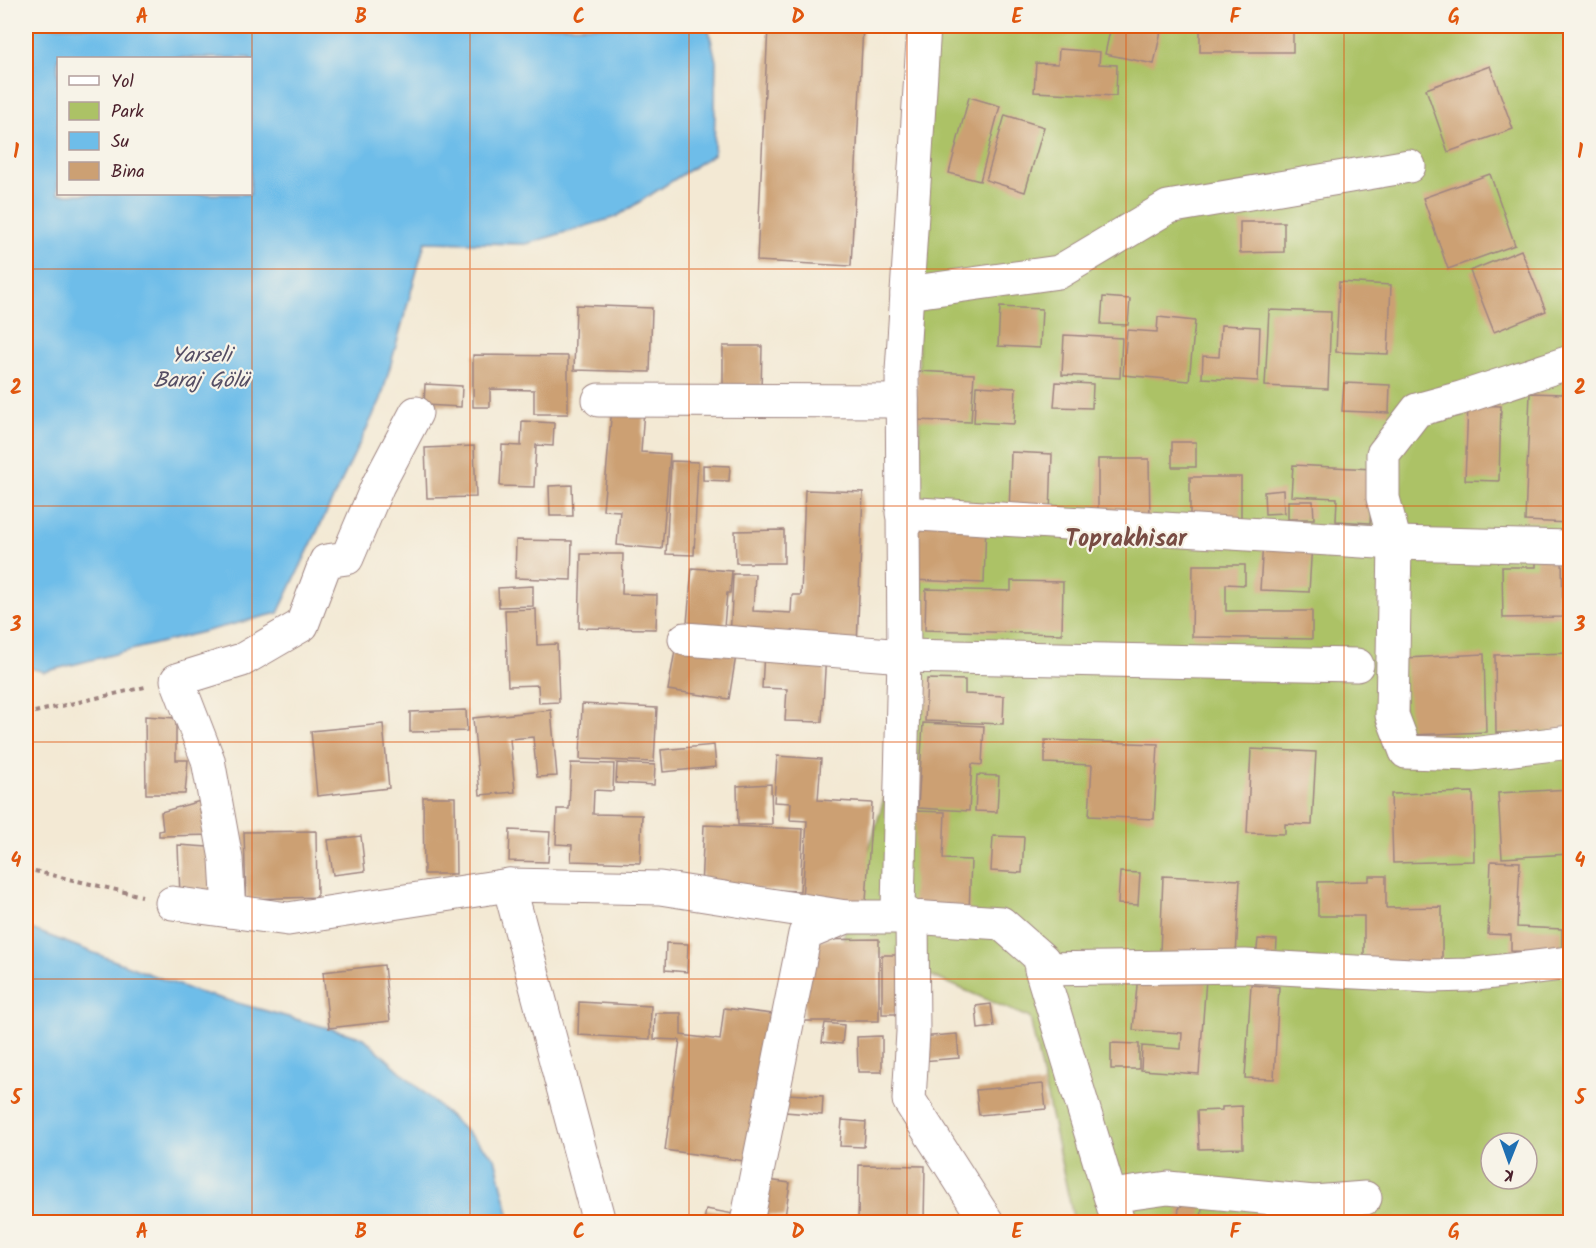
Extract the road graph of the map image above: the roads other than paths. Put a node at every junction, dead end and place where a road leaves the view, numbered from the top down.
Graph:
1 (924, 26) edge
2 (1409, 166) dead end
3 (907, 292) junction
4 (1570, 362) edge
5 (599, 400) dead end
6 (902, 401) junction
7 (416, 413) dead end
8 (902, 513) junction
9 (1395, 543) junction
10 (1570, 547) edge
11 (685, 639) dead end
12 (904, 656) junction
13 (1357, 665) dead end
14 (1570, 742) edge
15 (509, 885) junction
16 (172, 903) road end
17 (229, 911) junction
18 (846, 917) junction
19 (912, 917) junction
20 (1570, 963) edge
21 (1041, 969) junction
22 (1365, 1198) dead end
23 (1114, 1209) edge
24 (599, 1222) edge
25 (747, 1222) edge
26 (987, 1222) edge

1 - 3 street
2 - 3 street
3 - 6 street
4 - 9 street
5 - 6 street
6 - 8 street
7 - 17 street
8 - 9 street
8 - 12 street
9 - 10 street
9 - 14 street
11 - 12 street
12 - 13 street
12 - 19 street
15 - 17 street
15 - 18 street
15 - 24 street
16 - 17 street
18 - 19 street
18 - 25 street
19 - 21 street
19 - 26 street
20 - 21 street
21 - 23 street
22 - 23 street

